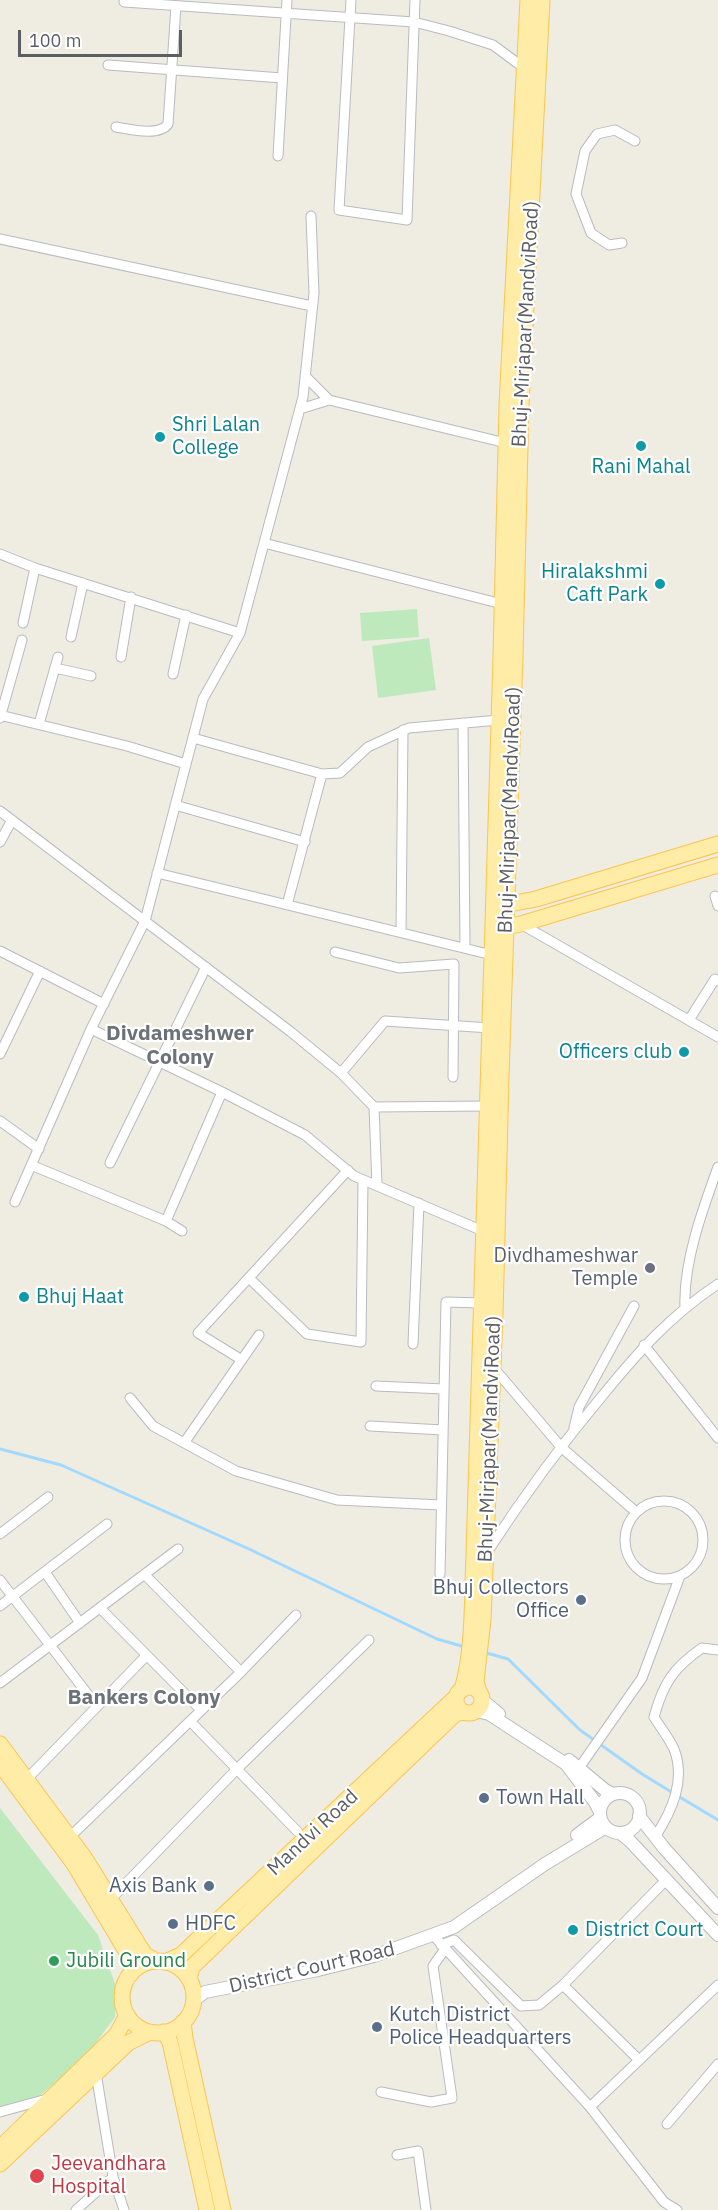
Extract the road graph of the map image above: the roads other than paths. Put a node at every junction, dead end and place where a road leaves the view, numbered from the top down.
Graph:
1 (287, 0) edge
2 (351, 0) edge
3 (415, 0) edge
4 (528, 0) edge
5 (542, 0) edge
6 (124, 2) dead end
7 (176, 6) junction
8 (286, 13) junction
9 (350, 18) junction
10 (414, 22) junction
11 (108, 65) dead end
12 (524, 68) junction
13 (170, 70) junction
14 (282, 78) junction
15 (116, 127) dead end
16 (635, 141) dead end
17 (278, 156) dead end
18 (311, 216) dead end
19 (0, 239) edge
20 (622, 243) dead end
21 (312, 306) junction
22 (305, 376) junction
23 (330, 400) junction
24 (300, 409) junction
25 (506, 443) junction
26 (264, 543) junction
27 (0, 554) edge
28 (35, 568) junction
29 (83, 583) junction
30 (131, 597) junction
31 (502, 604) junction
32 (186, 615) junction
33 (23, 623) dead end
34 (240, 633) junction
35 (71, 637) dead end
36 (22, 640) dead end
37 (58, 657) dead end
38 (121, 657) dead end
39 (55, 668) junction
40 (173, 674) dead end
41 (91, 676) dead end
42 (0, 716) edge
43 (499, 720) junction
44 (463, 723) junction
45 (39, 724) junction
46 (403, 730) junction
47 (193, 738) junction
48 (186, 764) junction
49 (322, 774) junction
50 (175, 805) junction
51 (0, 811) edge
52 (12, 820) junction
53 (0, 842) edge
54 (305, 842) junction
55 (718, 844) edge
56 (718, 865) edge
57 (158, 873) junction
58 (287, 904) junction
59 (500, 906) junction
60 (145, 921) junction
61 (507, 927) junction
62 (401, 932) junction
63 (465, 948) junction
64 (0, 951) edge
65 (336, 952) dead end
66 (492, 955) junction
67 (206, 967) junction
68 (40, 971) junction
69 (718, 981) edge
70 (104, 1004) junction
71 (689, 1020) junction
72 (453, 1026) junction
73 (490, 1028) junction
74 (91, 1029) junction
75 (718, 1037) edge
76 (0, 1054) edge
77 (159, 1061) junction
78 (341, 1074) junction
79 (453, 1077) dead end
80 (222, 1092) junction
81 (487, 1106) junction
82 (374, 1107) junction
83 (0, 1121) edge
84 (39, 1149) junction
85 (110, 1163) dead end
86 (31, 1165) junction
87 (718, 1167) edge
88 (348, 1170) junction
89 (363, 1180) junction
90 (376, 1185) junction
91 (15, 1202) dead end
92 (419, 1203) junction
93 (166, 1221) junction
94 (182, 1231) dead end
95 (483, 1231) junction
96 (249, 1278) junction
97 (718, 1284) edge
98 (482, 1303) junction
99 (634, 1306) dead end
100 (685, 1307) junction
101 (259, 1335) dead end
102 (413, 1344) dead end
103 (644, 1345) junction
104 (242, 1360) junction
105 (493, 1367) junction
106 (376, 1386) dead end
107 (444, 1389) junction
108 (130, 1398) dead end
109 (370, 1426) dead end
110 (443, 1430) junction
111 (573, 1431) junction
112 (718, 1438) edge
113 (184, 1443) junction
114 (561, 1447) junction
115 (48, 1497) dead end
116 (441, 1505) junction
117 (636, 1512) junction
118 (107, 1524) dead end
119 (0, 1534) edge
120 (178, 1549) dead end
121 (486, 1554) junction
122 (45, 1572) junction
123 (440, 1574) dead end
124 (145, 1575) junction
125 (680, 1576) junction
126 (0, 1580) edge
127 (12, 1596) junction
128 (0, 1606) edge
129 (100, 1608) junction
130 (296, 1615) dead end
131 (477, 1619) junction
132 (81, 1623) junction
133 (369, 1640) dead end
134 (51, 1645) junction
135 (718, 1650) edge
136 (146, 1656) junction
137 (241, 1672) junction
138 (0, 1683) edge
139 (470, 1695) junction
140 (96, 1706) junction
141 (201, 1710) junction
142 (190, 1721) junction
143 (0, 1744) edge
144 (0, 1764) edge
145 (579, 1768) junction
146 (237, 1769) junction
147 (22, 1783) junction
148 (613, 1794) junction
149 (639, 1816) junction
150 (602, 1819) junction
151 (75, 1832) dead end
152 (298, 1832) dead end
153 (620, 1833) junction
154 (655, 1837) junction
155 (667, 1880) junction
156 (106, 1904) junction
157 (718, 1908) edge
158 (718, 1935) edge
159 (419, 1941) junction
160 (440, 1943) junction
161 (161, 1962) junction
162 (131, 1974) junction
163 (563, 1985) junction
164 (718, 1985) edge
165 (195, 1990) junction
166 (127, 2015) junction
167 (183, 2022) junction
168 (157, 2032) junction
169 (639, 2060) junction
170 (718, 2064) edge
171 (96, 2073) junction
172 (381, 2092) dead end
173 (52, 2097) junction
174 (590, 2107) junction
175 (0, 2112) edge
176 (667, 2124) dead end
177 (0, 2148) edge
178 (397, 2155) dead end
179 (0, 2164) edge
180 (113, 2177) junction
181 (77, 2210) edge
182 (123, 2210) edge
183 (207, 2210) edge
184 (223, 2210) edge
185 (426, 2210) edge
186 (677, 2210) edge

1 - 8 street
2 - 9 street
3 - 10 street
4 - 12 main road, Bhuj-Mirjapar(MandviRoad)
5 - 59 main road, Bhuj-Mirjapar(MandviRoad)
6 - 7 street
7 - 8 street
7 - 13 street
8 - 9 street
8 - 14 street
9 - 10 street
9 - 10 street
10 - 12 street
11 - 13 street
12 - 25 main road, Bhuj-Mirjapar(MandviRoad)
13 - 14 street
13 - 15 street
14 - 17 street
16 - 20 street
18 - 21 street
19 - 21 street
21 - 22 street
22 - 23 street
22 - 24 street
23 - 24 street
23 - 25 street
24 - 26 street
25 - 31 main road, Bhuj-Mirjapar(MandviRoad)
26 - 31 street
26 - 34 street
27 - 28 street
28 - 29 street
28 - 33 street
29 - 30 street
29 - 35 street
30 - 32 street
30 - 38 street
31 - 43 main road, Bhuj-Mirjapar(MandviRoad)
32 - 34 street
32 - 40 street
34 - 47 street
36 - 42 street
37 - 39 street
39 - 41 street
39 - 45 street
42 - 45 street
43 - 44 street
43 - 59 main road, Bhuj-Mirjapar(MandviRoad)
44 - 46 street
44 - 63 street
45 - 48 street
46 - 49 street
46 - 62 street
47 - 48 street
47 - 49 street
48 - 50 street
49 - 54 street
50 - 54 street
50 - 57 street
51 - 52 street
52 - 53 street
52 - 60 street
54 - 58 street
55 - 59 main road
56 - 61 main road
57 - 58 street
57 - 60 street
58 - 62 street
59 - 61 main road, Bhuj-Mirjapar(MandviRoad)
60 - 67 street
60 - 70 street
61 - 66 main road, Bhuj-Mirjapar(MandviRoad)
61 - 71 street
61 - 105 main road, Bhuj-Mirjapar(MandviRoad)
62 - 63 street
63 - 66 street
64 - 68 street
65 - 72 street
66 - 73 main road, Bhuj-Mirjapar(MandviRoad)
67 - 77 street
67 - 78 street
68 - 70 street
68 - 76 street
69 - 71 street
70 - 74 street
71 - 75 street
72 - 73 street
72 - 78 street
72 - 79 street
73 - 81 main road, Bhuj-Mirjapar(MandviRoad)
74 - 77 street
74 - 84 street
77 - 80 street
77 - 85 street
78 - 82 street
80 - 88 street
80 - 93 street
81 - 82 street
81 - 95 main road, Bhuj-Mirjapar(MandviRoad)
82 - 90 street
83 - 84 street
84 - 86 street
86 - 91 street
86 - 93 street
87 - 100 street
88 - 89 street
88 - 96 street
89 - 90 street
89 - 96 street
90 - 92 street
92 - 95 street
92 - 102 street
93 - 94 street
95 - 98 main road, Bhuj-Mirjapar(MandviRoad)
96 - 104 street
97 - 100 street
98 - 107 street
98 - 131 main road, Bhuj-Mirjapar(MandviRoad)
99 - 111 street
100 - 103 street
101 - 104 street
103 - 111 street
103 - 112 street
104 - 113 street
105 - 114 street
105 - 121 main road, Bhuj-Mirjapar(MandviRoad)
106 - 107 street
107 - 110 street
108 - 113 street
109 - 110 street
110 - 116 street
111 - 114 street
113 - 116 street
114 - 117 street
114 - 121 street
115 - 119 street
116 - 123 street
117 - 125 street
117 - 125 street
118 - 122 street
120 - 124 street
121 - 131 main road, Bhuj-Mirjapar(MandviRoad)
122 - 127 street
122 - 132 street
124 - 129 street
124 - 137 street
125 - 145 street
126 - 127 street
127 - 128 street
127 - 134 street
129 - 132 street
129 - 136 street
130 - 137 street
131 - 139 main road
132 - 134 street
133 - 146 street
134 - 138 street
134 - 140 street
135 - 154 street
136 - 140 street
136 - 141 street
137 - 141 street
139 - 145 street
139 - 150 street
139 - 161 main road, Mandvi Road
139 - 165 main road, Mandvi Road
140 - 147 street
141 - 142 street
142 - 146 street
142 - 151 street
143 - 147 main road
144 - 147 main road
145 - 148 street
146 - 152 street
146 - 156 street
147 - 156 main road
148 - 149 street
148 - 150 street
149 - 153 street
149 - 154 street
150 - 153 street
150 - 159 street, District Court Road
150 - 160 street, District Court Road
153 - 155 street
154 - 157 street
155 - 158 street
155 - 163 street
156 - 161 main road
156 - 162 main road
159 - 160 street, District Court Road
159 - 165 street, District Court Road
160 - 163 street
160 - 172 street
160 - 174 street
161 - 162 main road
161 - 165 main road
162 - 166 main road
163 - 169 street
164 - 169 street
165 - 167 main road
166 - 168 main road
166 - 173 main road
167 - 168 main road
167 - 184 main road
168 - 171 main road
168 - 183 main road
169 - 174 street
170 - 176 street
171 - 179 main road
171 - 180 street
173 - 175 street
173 - 177 main road
174 - 186 street
178 - 185 street
180 - 181 street
180 - 182 street

